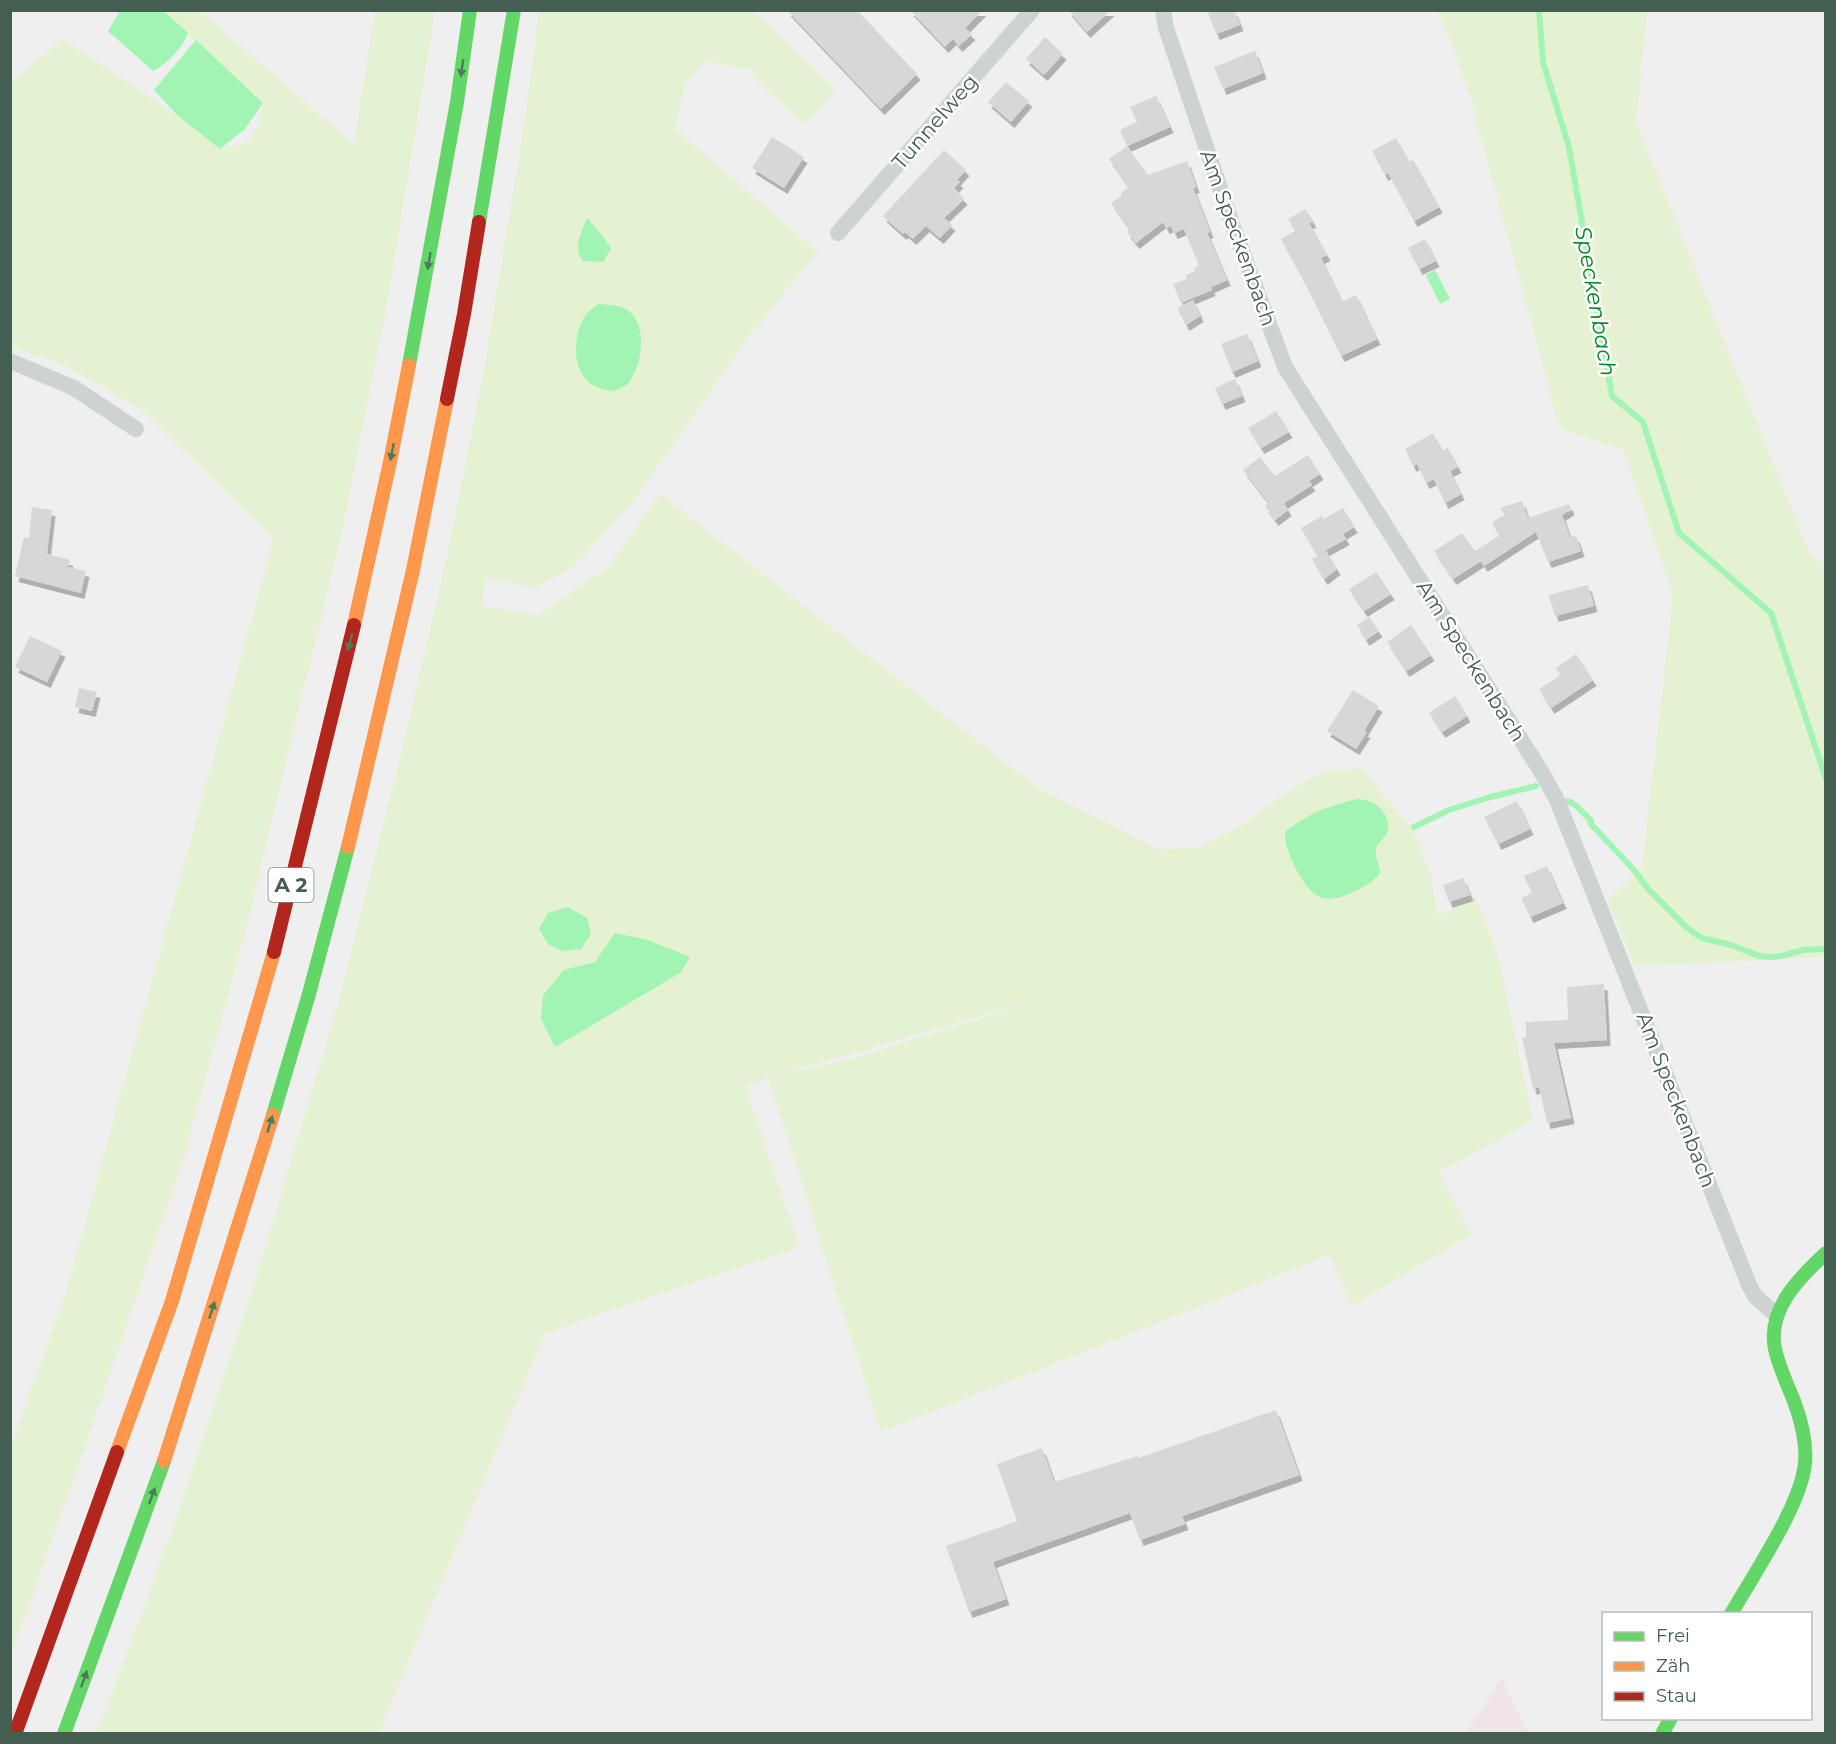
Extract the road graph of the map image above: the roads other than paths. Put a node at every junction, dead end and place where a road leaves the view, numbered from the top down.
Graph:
1 (470, 10) edge
2 (514, 10) edge
3 (1032, 10) edge
4 (1163, 10) edge
5 (838, 233) dead end
6 (10, 361) edge
7 (136, 429) dead end
8 (1826, 1253) edge
9 (1776, 1315) junction
10 (1732, 1612) edge
11 (1670, 1720) edge
12 (15, 1734) edge
13 (64, 1734) edge
14 (1662, 1734) edge

1 -> 12 main road, A 2
13 -> 2 main road, A 2
3 - 5 street, Tunnelweg
4 - 9 street, Am Speckenbach
6 - 7 street
8 - 9 main road
9 - 10 main road
11 - 14 main road

